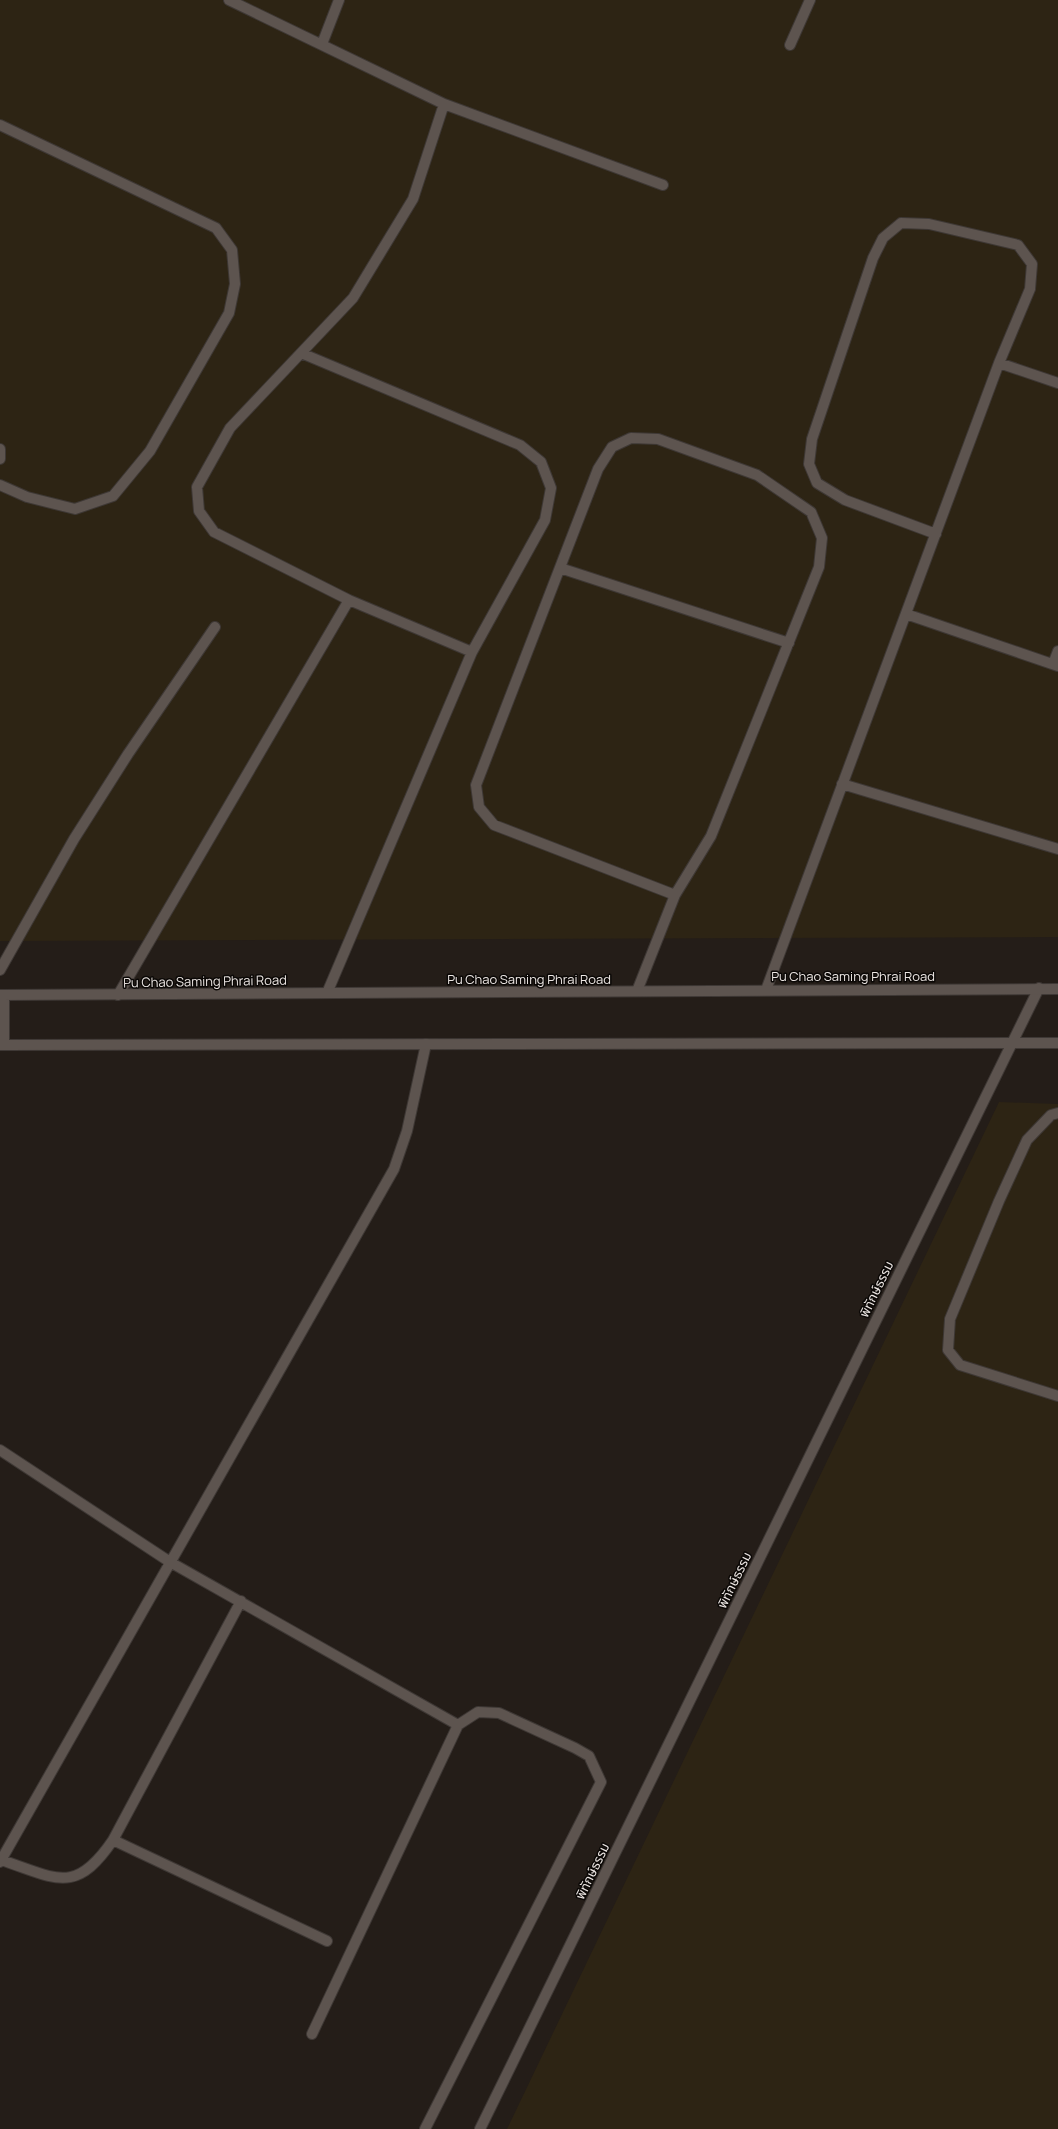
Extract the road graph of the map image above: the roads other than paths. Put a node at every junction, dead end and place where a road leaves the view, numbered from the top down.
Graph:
1 (229, 0) edge
2 (339, 0) edge
3 (810, 0) edge
4 (322, 44) junction
5 (790, 45) dead end
6 (444, 104) junction
7 (0, 125) edge
8 (663, 185) dead end
9 (301, 353) junction
10 (999, 363) junction
11 (1058, 383) edge
12 (0, 449) edge
13 (0, 459) edge
14 (0, 485) edge
15 (936, 534) junction
16 (560, 568) junction
17 (349, 600) junction
18 (906, 614) junction
19 (215, 627) dead end
20 (789, 643) junction
21 (1058, 651) edge
22 (472, 652) junction
23 (1056, 665) edge
24 (842, 784) junction
25 (1058, 849) edge
26 (675, 895) junction
27 (0, 970) edge
28 (1039, 988) junction
29 (1058, 989) edge
30 (766, 990) junction
31 (637, 991) junction
32 (327, 993) junction
33 (2, 995) edge
34 (118, 995) junction
35 (1011, 1042) junction
36 (1058, 1043) edge
37 (426, 1044) junction
38 (2, 1045) edge
39 (1058, 1113) edge
40 (1058, 1396) edge
41 (0, 1450) edge
42 (170, 1562) junction
43 (241, 1601) junction
44 (458, 1725) junction
45 (113, 1840) junction
46 (0, 1861) edge
47 (327, 1941) dead end
48 (312, 2034) dead end
49 (425, 2129) edge
50 (480, 2129) edge

1 - 4 main road
2 - 4 main road
3 - 5 main road
4 - 6 main road
6 - 8 main road
6 - 9 main road
7 - 14 main road
9 - 17 main road
9 - 22 main road
10 - 11 main road
10 - 15 main road
10 - 15 main road
12 - 13 main road
15 - 18 main road
16 - 20 main road
16 - 20 main road
16 - 26 main road
17 - 22 main road
17 - 34 main road
18 - 23 main road
18 - 24 main road
19 - 27 main road
20 - 26 main road
21 - 23 main road
22 - 32 main road
24 - 25 main road
24 - 30 main road
26 - 31 main road
28 - 29 main road, Pu Chao Saming Phrai Road
28 - 30 main road, Pu Chao Saming Phrai Road
28 - 35 main road, พิทักษ์ธรรม
30 - 31 main road, Pu Chao Saming Phrai Road
31 - 32 main road, Pu Chao Saming Phrai Road
32 - 34 main road, Pu Chao Saming Phrai Road
33 - 34 main road, Pu Chao Saming Phrai Road
33 - 38 main road
35 - 36 main road
35 - 37 main road
35 - 50 main road, พิทักษ์ธรรม
37 - 38 main road
37 - 42 main road
39 - 40 main road
41 - 42 main road
42 - 43 main road
42 - 46 main road
43 - 44 main road
43 - 45 main road
44 - 48 main road
44 - 49 main road
45 - 46 main road
45 - 47 main road

